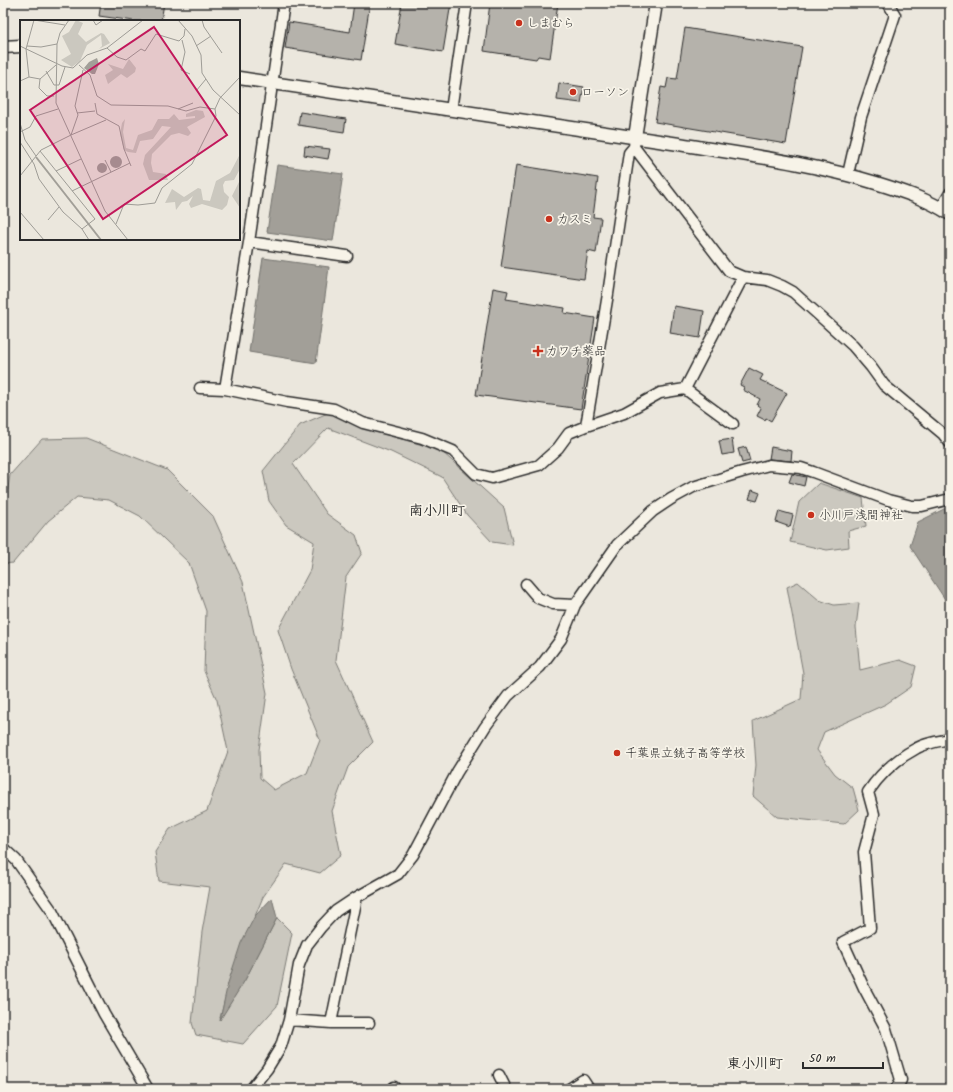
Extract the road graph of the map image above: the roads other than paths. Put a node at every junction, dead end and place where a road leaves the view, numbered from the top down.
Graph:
1 (284, 3) edge
2 (467, 3) edge
3 (656, 3) edge
4 (888, 3) edge
5 (3, 46) edge
6 (20, 46) edge
7 (240, 78) edge
8 (272, 83) junction
9 (451, 110) junction
10 (635, 142) junction
11 (848, 174) junction
12 (950, 193) edge
13 (945, 211) edge
14 (249, 242) junction
15 (347, 256) dead end
16 (743, 277) junction
17 (200, 388) dead end
18 (225, 389) junction
19 (685, 390) junction
20 (733, 424) dead end
21 (586, 426) junction
22 (950, 443) edge
23 (950, 499) edge
24 (526, 584) dead end
25 (575, 606) junction
26 (950, 739) edge
27 (3, 848) edge
28 (357, 897) junction
29 (289, 1020) junction
30 (331, 1023) junction
31 (369, 1023) dead end
32 (499, 1075) dead end
33 (148, 1089) edge
34 (251, 1089) edge
35 (506, 1089) edge
36 (569, 1089) edge
37 (589, 1089) edge
38 (896, 1089) edge

1 - 8 street
2 - 9 street
3 - 10 street
4 - 11 street
5 - 6 street
7 - 8 street
8 - 9 street
8 - 14 street
9 - 10 street
10 - 11 street
10 - 16 street
10 - 21 street
11 - 13 street
12 - 13 street
14 - 15 street
14 - 18 street
16 - 19 street
16 - 22 street
17 - 18 street
18 - 21 street
19 - 20 street
19 - 21 street
23 - 25 street
24 - 25 street
25 - 28 street
26 - 38 street
27 - 33 street
28 - 29 street
28 - 30 street
29 - 30 street
29 - 34 street
30 - 31 street
32 - 35 street
36 - 37 street

